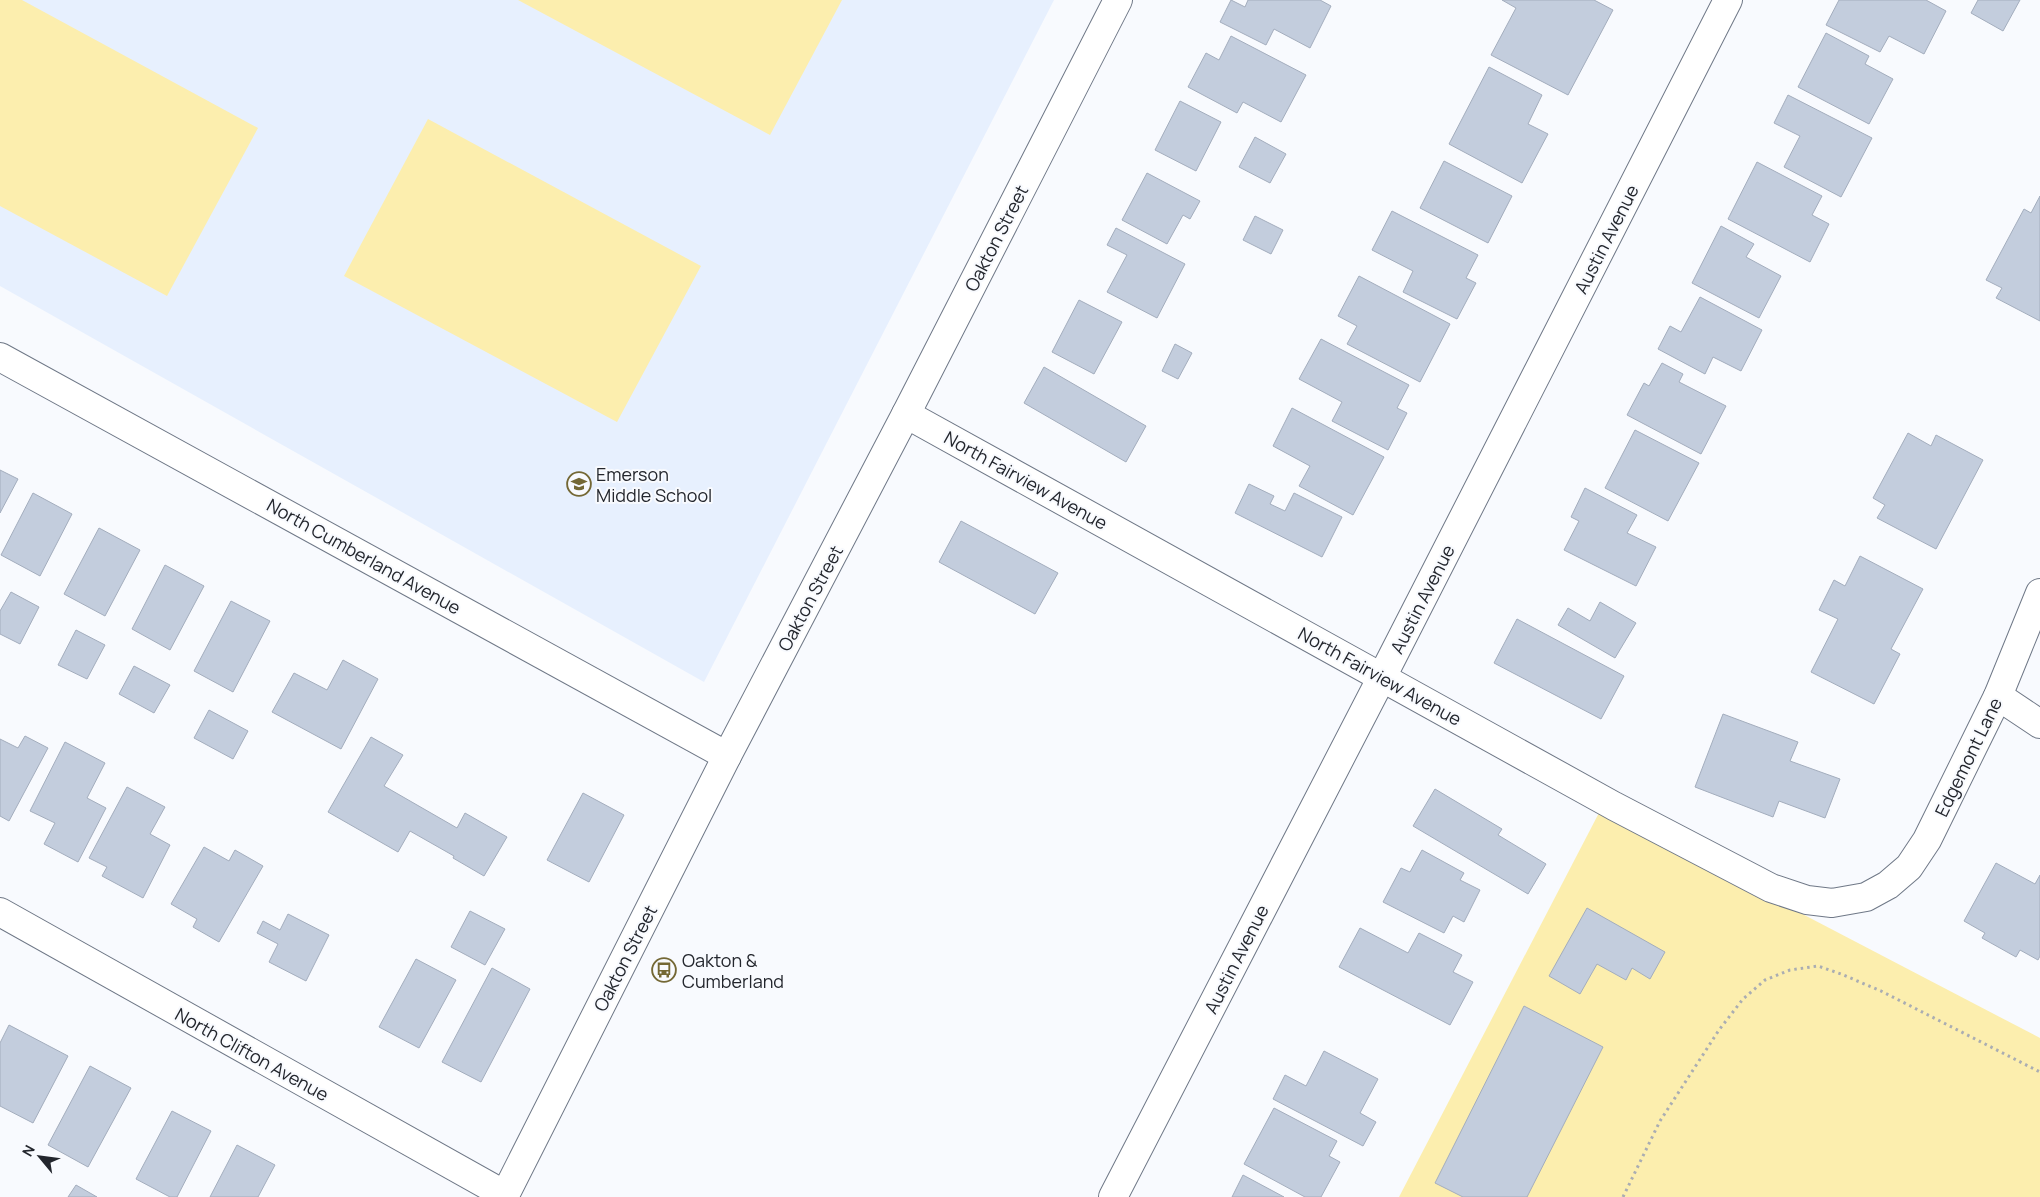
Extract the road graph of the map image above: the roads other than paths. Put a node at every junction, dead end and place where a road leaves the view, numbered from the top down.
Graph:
1 (1118, 0) edge
2 (1728, 0) edge
3 (0, 357) edge
4 (906, 414) junction
5 (2040, 593) edge
6 (1382, 677) junction
7 (1998, 696) junction
8 (2040, 724) edge
9 (727, 756) junction
10 (1866, 897) joint
11 (0, 912) edge
12 (504, 1196) edge
13 (1113, 1197) edge

1 - 4 street, Oakton Street
2 - 6 street, Austin Avenue
3 - 9 street, North Cumberland Avenue
4 - 6 street, North Fairview Avenue
4 - 9 street, Oakton Street
5 - 7 street, Edgemont Lane
6 - 10 street, North Fairview Avenue
6 - 13 street, Austin Avenue
7 - 8 street
7 - 10 street, Edgemont Lane
9 - 12 street, Oakton Street
11 - 12 street, North Clifton Avenue

